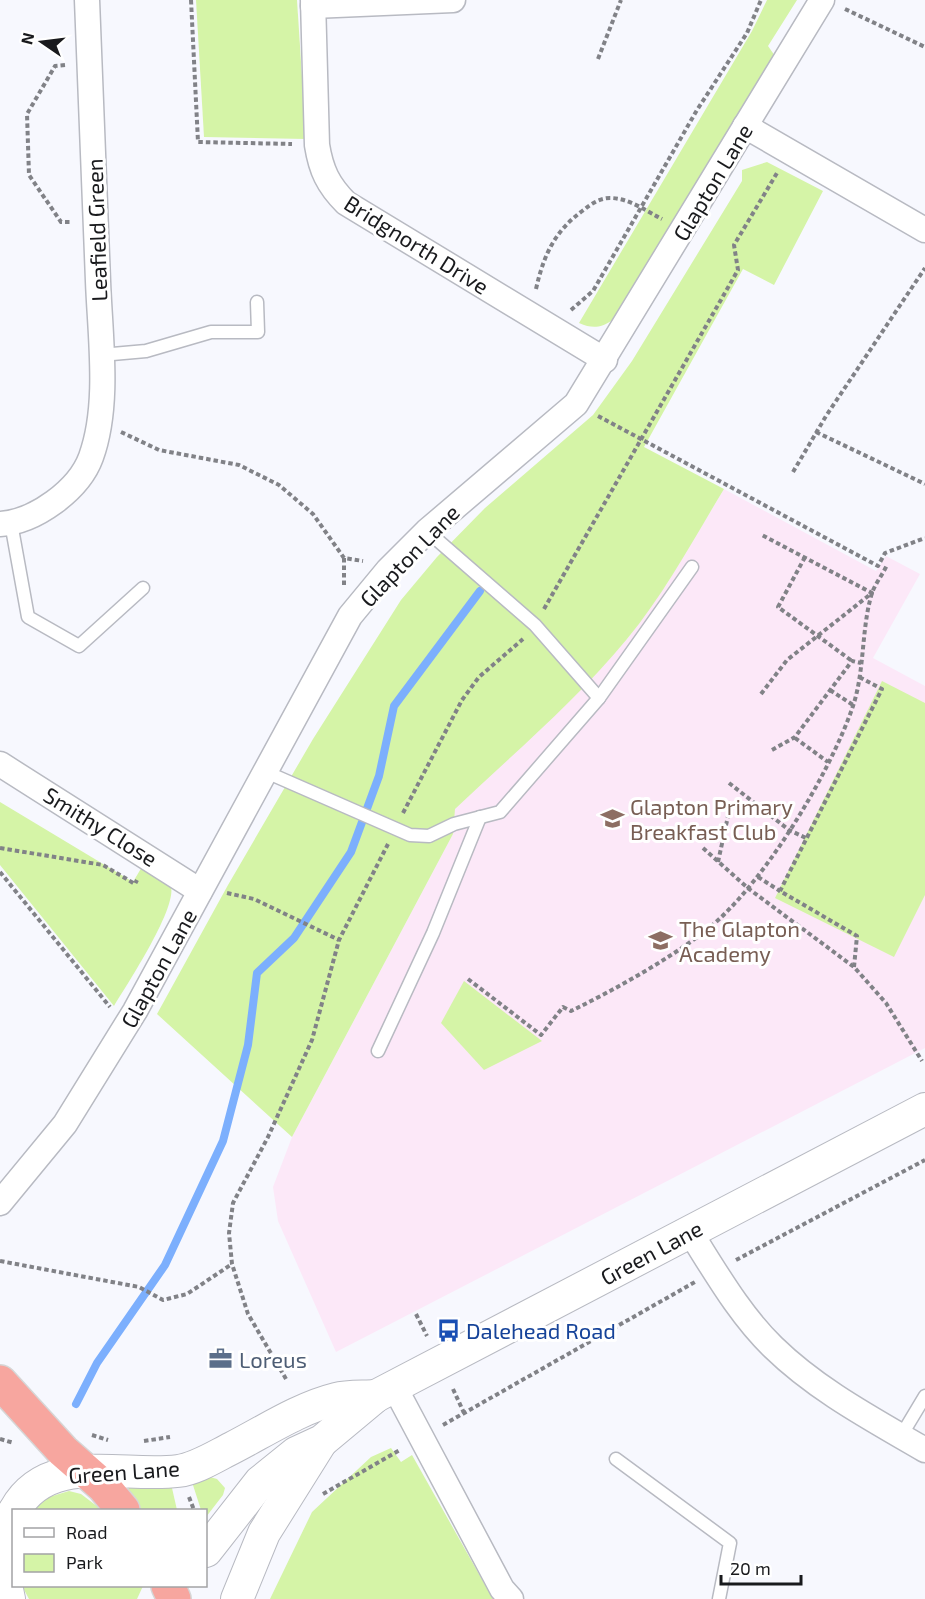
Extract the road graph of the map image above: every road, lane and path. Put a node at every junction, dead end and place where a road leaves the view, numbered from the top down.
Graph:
1 (87, 0) edge
2 (191, 0) edge
3 (453, 0) edge
4 (621, 0) edge
5 (761, 0) edge
6 (829, 2) edge
7 (313, 3) edge
8 (925, 47) edge
9 (598, 58) dead end
10 (90, 65) junction
11 (745, 126) junction
12 (317, 145) junction
13 (789, 152) junction
14 (641, 208) junction
15 (96, 220) junction
16 (684, 230) junction
17 (925, 230) edge
18 (925, 268) edge
19 (257, 302) dead end
20 (526, 313) junction
21 (551, 328) junction
22 (101, 355) junction
23 (605, 360) junction
24 (576, 404) junction
25 (101, 423) junction
26 (816, 432) junction
27 (642, 439) junction
28 (793, 472) dead end
29 (925, 484) edge
30 (6, 524) edge
31 (427, 531) junction
32 (762, 535) dead end
33 (925, 538) edge
34 (805, 557) junction
35 (887, 565) dead end
36 (692, 567) dead end
37 (388, 570) junction
38 (143, 588) dead end
39 (872, 593) junction
40 (535, 625) junction
41 (817, 636) junction
42 (852, 662) junction
43 (861, 663) junction
44 (859, 677) junction
45 (830, 690) junction
46 (761, 694) dead end
47 (599, 698) junction
48 (853, 705) junction
49 (795, 737) junction
50 (772, 750) dead end
51 (828, 762) junction
52 (0, 764) edge
53 (266, 772) junction
54 (729, 783) dead end
55 (730, 807) dead end
56 (480, 817) junction
57 (395, 829) junction
58 (789, 830) junction
59 (807, 838) junction
60 (0, 848) edge
61 (703, 848) dead end
62 (718, 862) junction
63 (0, 872) edge
64 (142, 872) dead end
65 (758, 877) junction
66 (750, 889) junction
67 (200, 891) junction
68 (780, 891) junction
69 (339, 940) junction
70 (854, 967) junction
71 (468, 979) dead end
72 (128, 1023) junction
73 (378, 1051) dead end
74 (922, 1061) dead end
75 (925, 1109) edge
76 (925, 1160) edge
77 (0, 1203) edge
78 (690, 1232) junction
79 (0, 1261) edge
80 (232, 1264) junction
81 (725, 1266) dead end
82 (702, 1278) dead end
83 (286, 1379) dead end
84 (0, 1382) edge
85 (386, 1391) junction
86 (925, 1396) edge
87 (83, 1430) dead end
88 (434, 1430) dead end
89 (901, 1436) junction
90 (170, 1437) dead end
91 (113, 1441) dead end
92 (322, 1441) junction
93 (135, 1442) dead end
94 (411, 1444) dead end
95 (925, 1450) edge
96 (616, 1459) dead end
97 (86, 1470) junction
98 (317, 1498) dead end
99 (15, 1509) edge
100 (122, 1509) edge
101 (12, 1517) edge
102 (207, 1550) edge
103 (9, 1599) edge
104 (237, 1599) edge
105 (511, 1599) edge
106 (719, 1599) edge

1 - 10 street, Leafield Green
2 - 12 path
3 - 7 street
4 - 9 path
5 - 14 path
6 - 8 path
6 - 11 street, Glapton Lane
7 - 12 street, Bridgnorth Drive
10 - 15 street, Leafield Green
10 - 15 path
11 - 13 street
11 - 16 street, Glapton Lane
12 - 20 street, Bridgnorth Drive
13 - 17 street
13 - 27 path
14 - 16 path
14 - 20 path
14 - 21 path
15 - 22 street, Leafield Green
16 - 23 street, Glapton Lane
18 - 26 path
19 - 22 lane
20 - 21 street, Bridgnorth Drive
21 - 23 street, Bridgnorth Drive
22 - 25 street, Leafield Green
23 - 24 street, Glapton Lane
24 - 27 path
24 - 31 street, Glapton Lane
25 - 30 street, Leafield Green
25 - 37 path
26 - 28 path
26 - 29 path
27 - 33 path
27 - 40 path
30 - 38 lane
31 - 37 street, Glapton Lane
31 - 40 lane
32 - 34 path
34 - 39 path
34 - 41 path
35 - 39 path
36 - 47 lane
37 - 53 street, Glapton Lane
39 - 41 path
39 - 43 path
40 - 47 lane
40 - 57 path
41 - 42 path
41 - 46 path
42 - 43 path
42 - 45 path
43 - 44 path
44 - 48 path
44 - 59 path
45 - 48 path
45 - 49 path
47 - 56 lane
48 - 51 path
49 - 50 path
49 - 51 path
51 - 58 path
52 - 67 street, Smithy Close
53 - 57 lane
53 - 67 street, Glapton Lane
54 - 58 path
55 - 62 path
56 - 57 lane
56 - 73 lane
57 - 69 path
58 - 59 path
58 - 65 path
59 - 68 path
60 - 64 path
61 - 62 path
62 - 66 path
63 - 72 path
65 - 66 path
65 - 68 path
66 - 70 path
66 - 71 path
67 - 69 path
67 - 72 street, Glapton Lane
68 - 70 path
69 - 80 path
70 - 74 path
72 - 77 street, Glapton Lane
75 - 78 street, Green Lane
76 - 81 path
78 - 85 street, Green Lane
78 - 89 street
79 - 80 path
80 - 83 path
82 - 88 path
84 - 97 highway
85 - 92 street, Green Lane
85 - 97 street, Green Lane
85 - 105 street
86 - 89 lane
87 - 91 path
89 - 95 street
90 - 93 path
92 - 102 street, Green Lane
92 - 104 street, Green Lane
94 - 98 path
96 - 106 lane
97 - 99 street, Green Lane
97 - 100 highway
101 - 103 street, Green Lane

